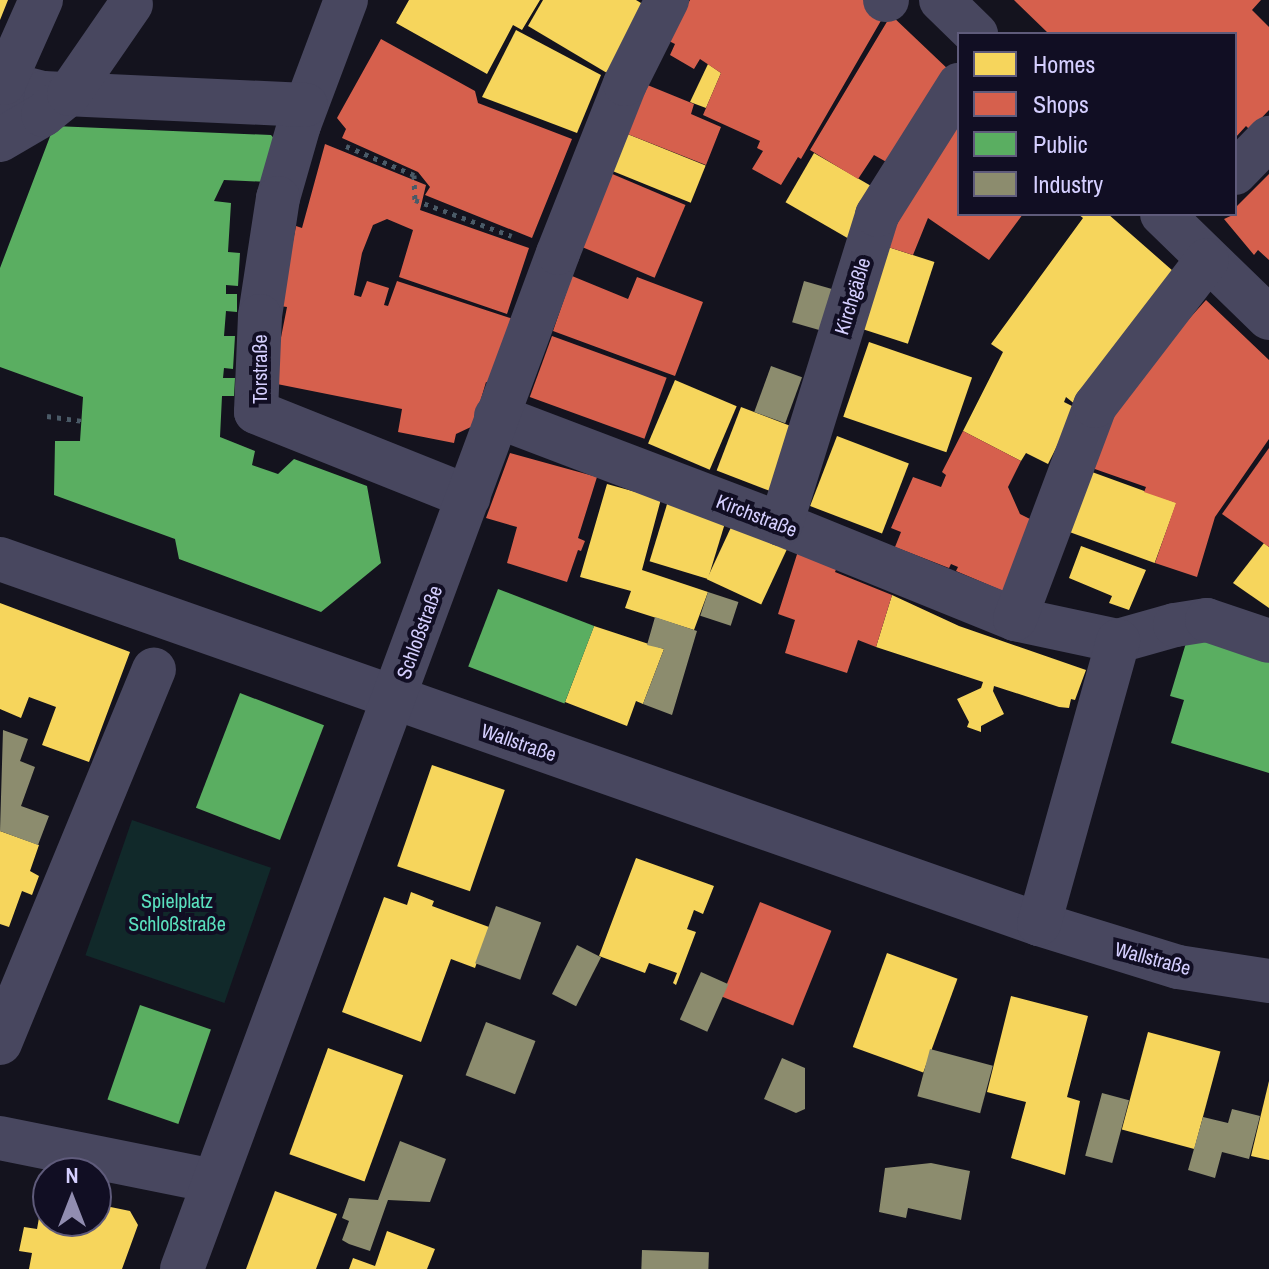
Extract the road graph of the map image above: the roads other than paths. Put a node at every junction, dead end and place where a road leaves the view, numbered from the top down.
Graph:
1 (41, 0) edge
2 (346, 0) edge
3 (667, 0) edge
4 (941, 0) edge
5 (131, 4) dead end
6 (974, 32) edge
7 (957, 88) edge
8 (29, 94) edge
9 (303, 115) junction
10 (1269, 138) edge
11 (0, 140) edge
12 (1237, 171) edge
13 (1185, 230) edge
14 (1269, 318) edge
15 (496, 416) junction
16 (469, 497) junction
17 (781, 524) junction
18 (0, 559) edge
19 (1015, 619) junction
20 (1118, 641) junction
21 (1269, 641) edge
22 (154, 669) dead end
23 (395, 698) junction
24 (1039, 924) junction
25 (1269, 981) edge
26 (0, 1043) edge
27 (0, 1138) edge
28 (214, 1181) junction
29 (182, 1269) edge

1 - 8 street
2 - 9 street, Torstraße
3 - 15 street, Schloßstraße
4 - 6 street
5 - 8 street
7 - 17 street, Kirchgäßle
8 - 9 street
8 - 11 street
9 - 16 street, Torstraße
10 - 12 street
13 - 14 street
13 - 19 street
15 - 16 street, Schloßstraße
15 - 17 street, Kirchstraße
16 - 23 street, Schloßstraße
17 - 19 street, Kirchstraße
18 - 23 street, Wallstraße
19 - 20 street, Kirchstraße
20 - 21 street, Kirchstraße
20 - 24 street
22 - 26 street
23 - 24 street, Wallstraße
23 - 28 street, Schloßstraße
24 - 25 street, Wallstraße
27 - 28 street
28 - 29 street, Schloßstraße

